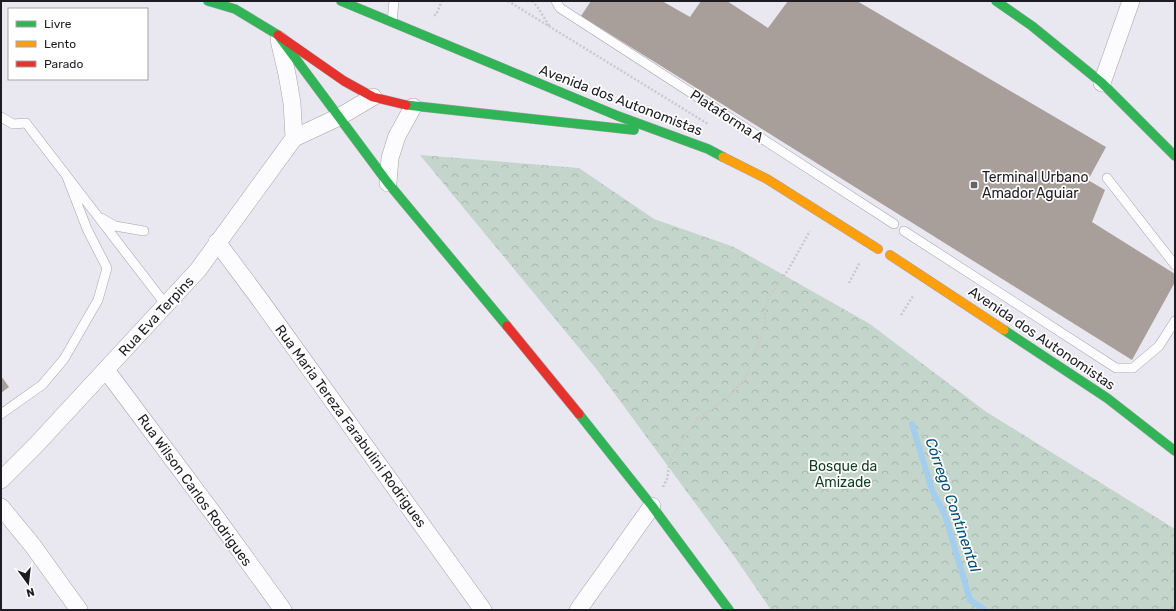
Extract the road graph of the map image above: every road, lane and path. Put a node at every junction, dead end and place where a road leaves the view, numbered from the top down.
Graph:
1 (208, 1) edge
2 (341, 1) edge
3 (394, 1) edge
4 (442, 1) edge
5 (508, 1) edge
6 (532, 1) edge
7 (996, 1) edge
8 (1131, 1) edge
9 (558, 5) edge
10 (429, 12) dead end
11 (392, 22) junction
12 (550, 27) junction
13 (278, 35) junction
14 (1102, 83) junction
15 (372, 96) junction
16 (413, 107) junction
17 (1, 117) edge
18 (339, 118) junction
19 (709, 125) dead end
20 (663, 133) junction
21 (294, 138) junction
22 (1175, 156) edge
23 (67, 177) junction
24 (1107, 178) dead end
25 (388, 182) junction
26 (823, 214) junction
27 (97, 215) junction
28 (894, 224) dead end
29 (144, 231) dead end
30 (904, 231) dead end
31 (217, 242) junction
32 (878, 249) dead end
33 (890, 255) dead end
34 (1175, 265) edge
35 (166, 305) junction
36 (1175, 321) edge
37 (106, 370) junction
38 (1, 414) edge
39 (1175, 451) edge
40 (1, 480) edge
41 (652, 506) junction
42 (1, 507) edge
43 (79, 610) edge
44 (283, 610) edge
45 (483, 610) edge
46 (578, 610) edge
47 (730, 610) edge

1 - 13 main road
2 - 11 main road, Avenida dos Autonomistas
3 - 11 lane
4 - 10 path
5 - 12 path
6 - 12 path
7 - 14 main road
8 - 14 street
9 - 28 lane, Plataforma A
11 - 20 main road, Avenida dos Autonomistas
12 - 19 path
13 - 15 main road
13 - 18 main road
13 - 21 street
14 - 22 main road
15 - 16 main road
15 - 18 street, Rua Eva Terpins
16 - 20 main road
16 - 25 street
17 - 23 lane
18 - 21 street, Rua Eva Terpins
18 - 25 main road
20 - 26 main road, Avenida dos Autonomistas
21 - 31 street, Rua Eva Terpins
23 - 27 lane
23 - 38 lane
24 - 34 lane
25 - 41 main road
26 - 32 main road, Avenida dos Autonomistas
26 - 41 path
27 - 29 lane
27 - 35 lane
30 - 36 lane
31 - 35 street, Rua Eva Terpins
31 - 45 street, Rua Maria Tereza Farabulini Rodrigues
33 - 39 main road, Avenida dos Autonomistas
35 - 37 street, Rua Eva Terpins
37 - 40 street, Rua Eva Terpins
37 - 44 street, Rua Wilson Carlos Rodrigues
41 - 46 street
41 - 47 main road
42 - 43 street

